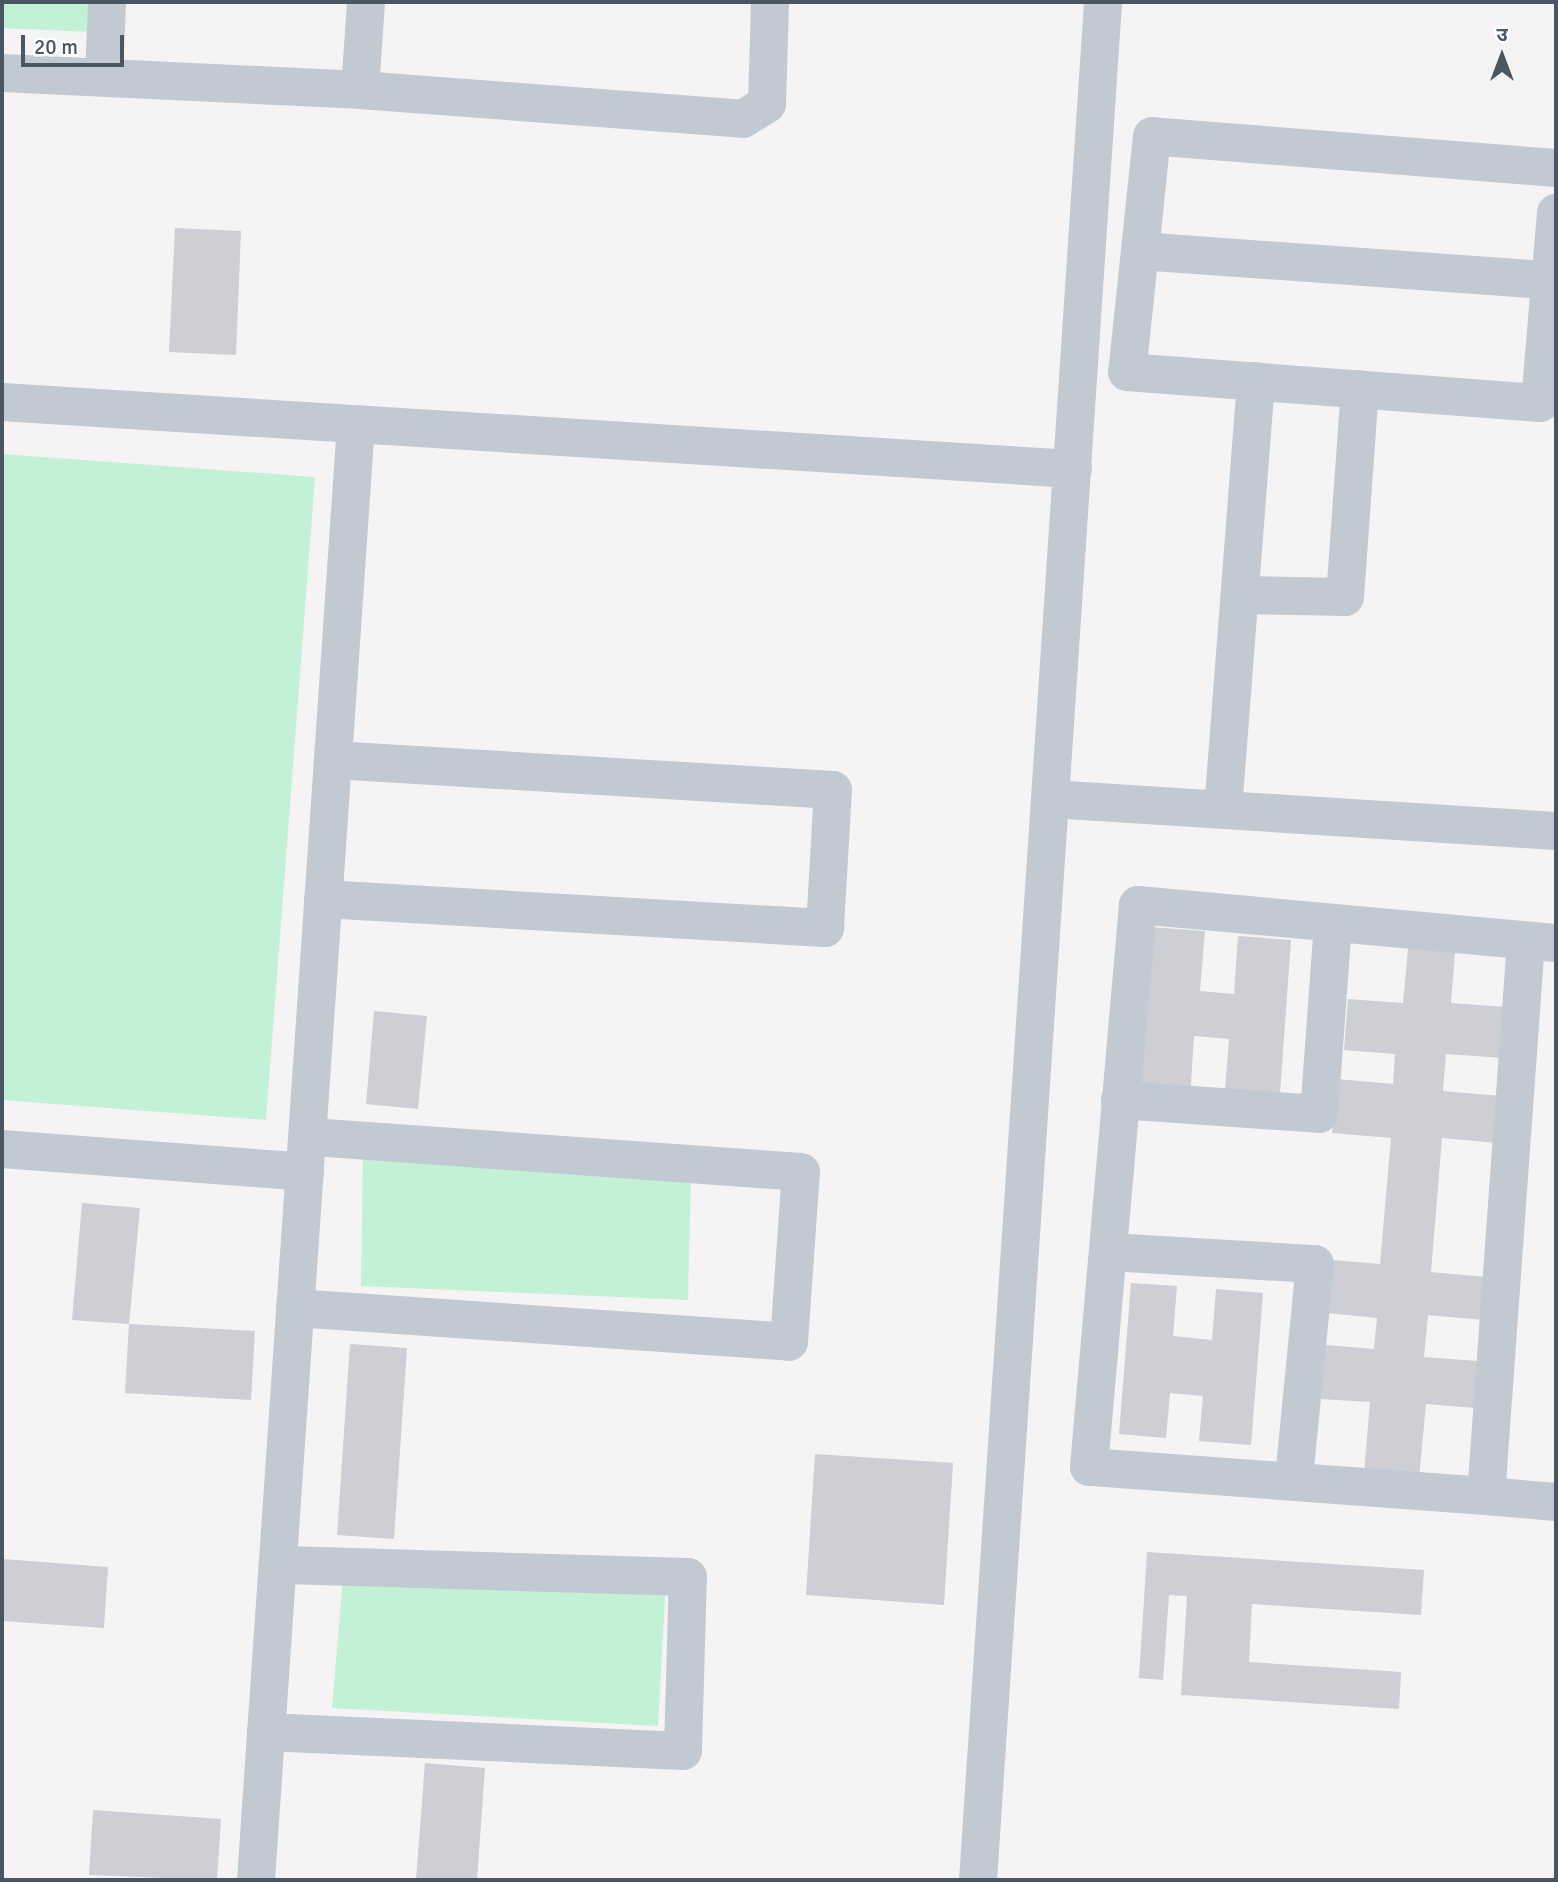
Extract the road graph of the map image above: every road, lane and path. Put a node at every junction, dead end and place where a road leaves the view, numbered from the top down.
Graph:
1 (107, 2) edge
2 (366, 2) edge
3 (770, 2) edge
4 (1103, 2) edge
5 (2, 73) edge
6 (104, 77) junction
7 (360, 90) junction
8 (1556, 168) edge
9 (1556, 213) edge
10 (1140, 251) junction
11 (1553, 281) edge
12 (1256, 382) junction
13 (1360, 390) junction
14 (2, 402) edge
15 (356, 424) junction
16 (1073, 469) junction
17 (1240, 595) junction
18 (333, 760) junction
19 (1051, 799) junction
20 (1223, 810) junction
21 (1556, 831) edge
22 (323, 898) junction
23 (1334, 924) junction
24 (1541, 942) edge
25 (1120, 1100) junction
26 (2, 1149) edge
27 (306, 1154) junction
28 (1110, 1252) junction
29 (295, 1308) junction
30 (1294, 1478) junction
31 (1486, 1496) junction
32 (1556, 1502) edge
33 (278, 1565) junction
34 (266, 1732) junction
35 (256, 1880) edge
36 (978, 1880) edge

1 - 6 street
2 - 7 street
3 - 7 street
4 - 16 street
5 - 6 street
6 - 7 street
8 - 10 street
9 - 11 street
10 - 11 street
10 - 12 street
11 - 13 street
12 - 13 street
12 - 17 street
13 - 17 street
14 - 15 street
15 - 16 street
15 - 18 street
16 - 19 street
17 - 20 street
18 - 22 street
18 - 22 street
19 - 20 street
19 - 36 street
20 - 21 street
22 - 27 street
23 - 24 street
23 - 25 street
23 - 25 street
24 - 31 street
25 - 28 street
26 - 27 street
27 - 29 street
27 - 29 street
28 - 30 street
28 - 30 street
29 - 33 street
30 - 31 street
31 - 32 street
33 - 34 street
33 - 34 street
34 - 35 street

